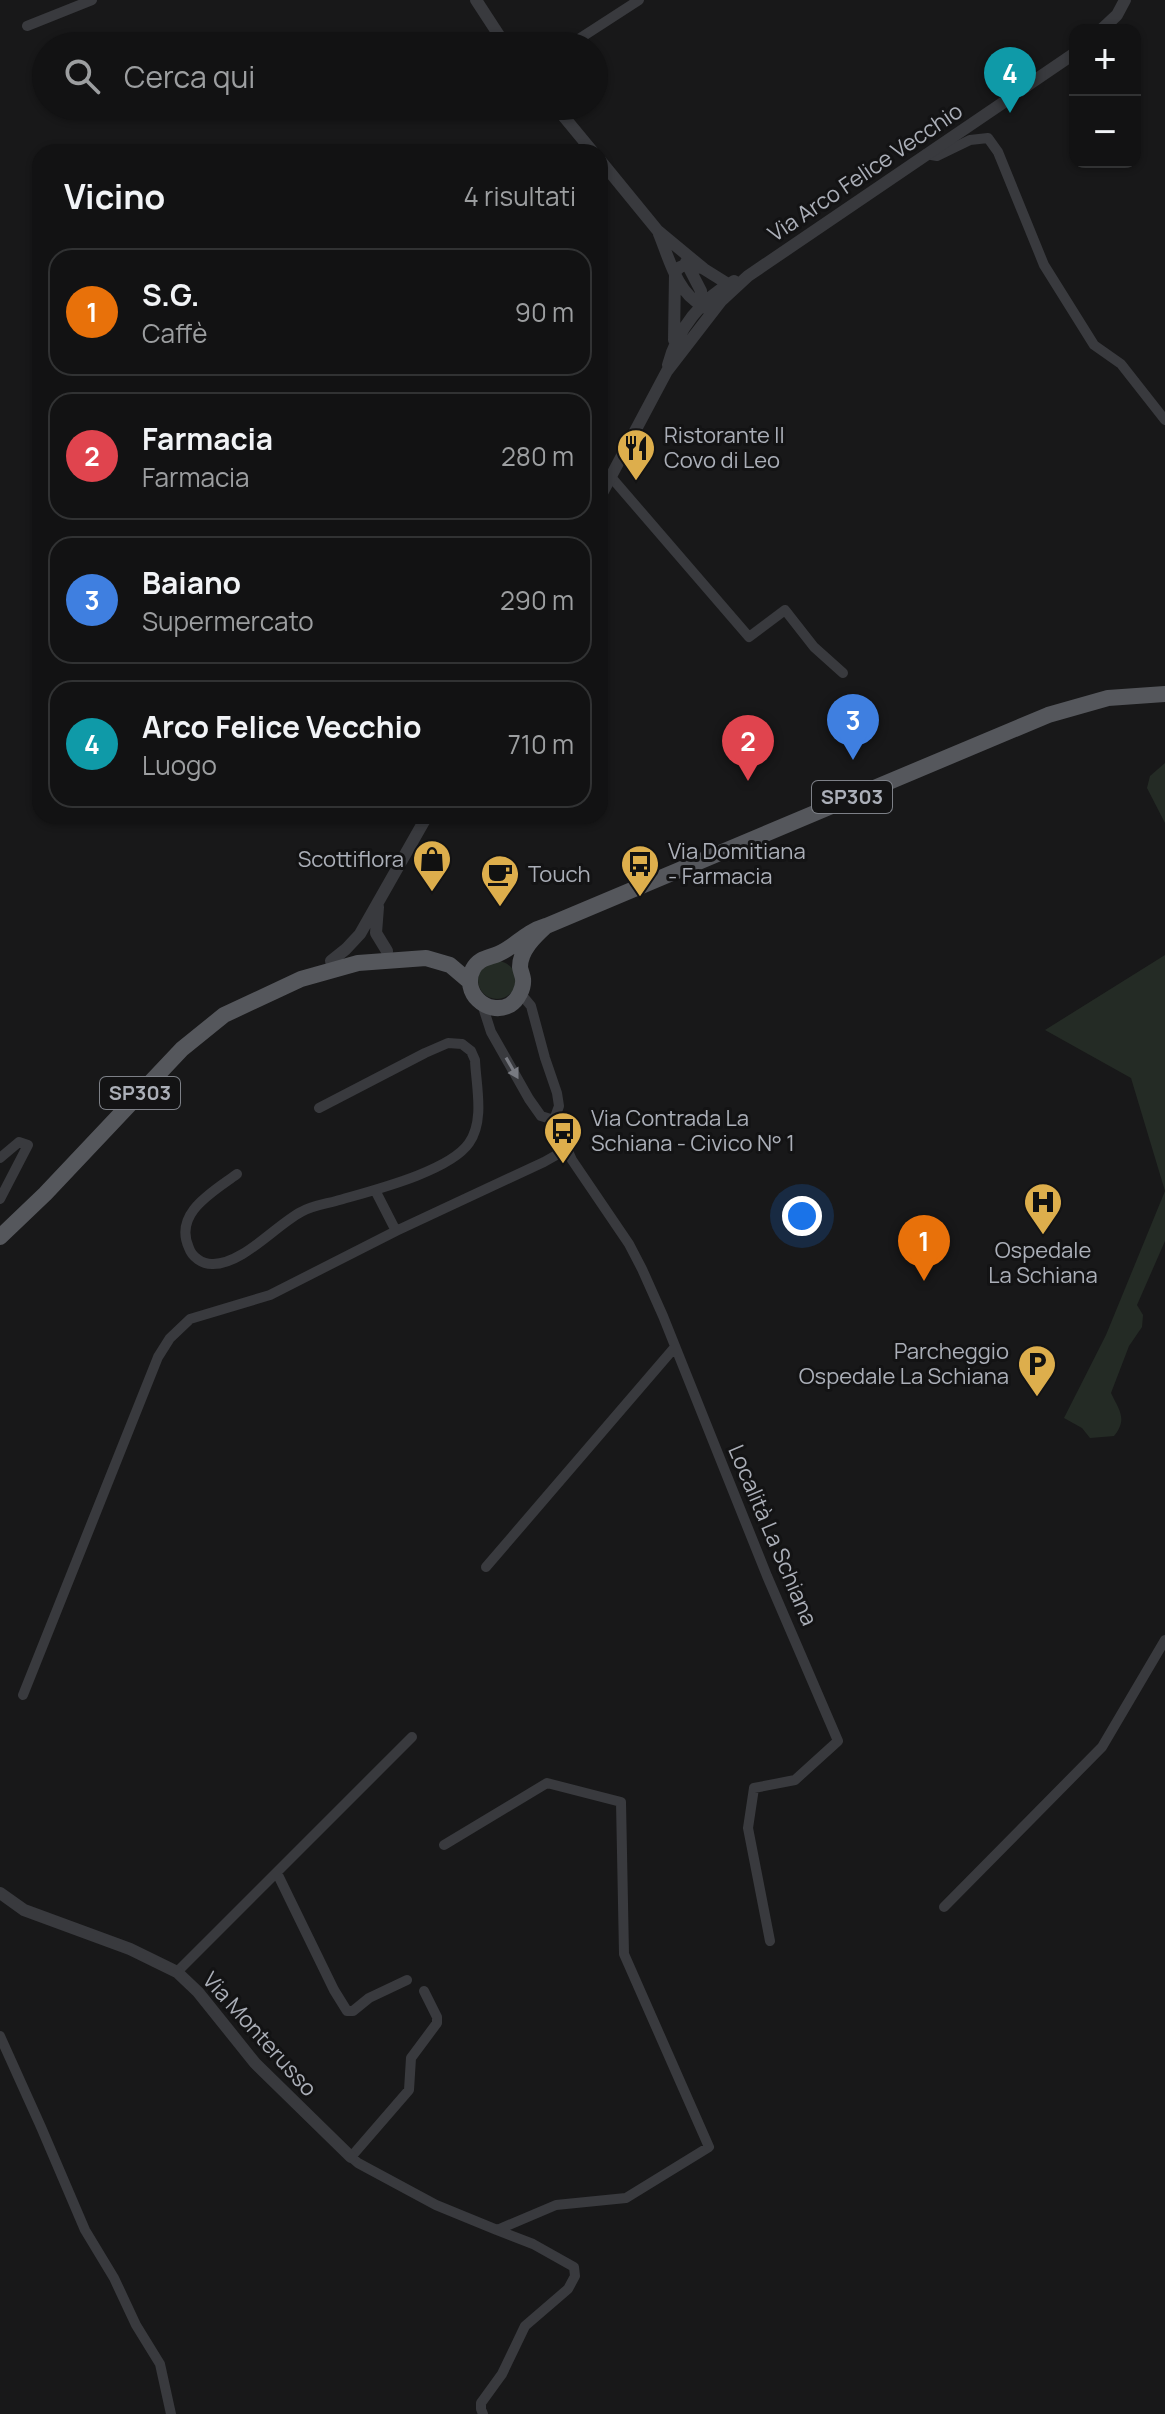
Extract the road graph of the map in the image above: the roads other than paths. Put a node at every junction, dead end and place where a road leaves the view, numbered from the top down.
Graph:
1 (92, 0) edge
2 (639, 0) edge
3 (1125, 0) edge
4 (478, 1) edge
5 (1107, 24) edge
6 (27, 26) dead end
7 (497, 32) edge
8 (590, 32) edge
9 (1069, 57) edge
10 (1028, 85) tunnel mouth
11 (1004, 102) tunnel mouth
12 (567, 120) edge
13 (586, 144) edge
14 (926, 154) junction
15 (608, 170) edge
16 (658, 231) junction
17 (675, 246) junction
18 (689, 265) junction
19 (704, 269) junction
20 (675, 273) junction
21 (748, 276) junction
22 (728, 284) junction
23 (721, 301) junction
24 (702, 305) junction
25 (691, 337) junction
26 (672, 352) junction
27 (667, 371) junction
28 (1165, 420) edge
29 (611, 477) junction
30 (608, 482) edge
31 (843, 673) dead end
32 (1165, 694) edge
33 (422, 824) edge
34 (378, 903) junction
35 (546, 926) junction
36 (360, 934) junction
37 (387, 951) junction
38 (497, 954) junction
39 (363, 959) junction
40 (471, 960) junction
41 (331, 961) junction
42 (520, 967) junction
43 (301, 979) junction
44 (470, 982) junction
45 (521, 994) junction
46 (482, 1004) junction
47 (319, 1108) dead end
48 (554, 1120) junction
49 (567, 1149) junction
50 (0, 1158) edge
51 (237, 1174) dead end
52 (375, 1190) junction
53 (0, 1199) edge
54 (396, 1231) junction
55 (0, 1237) edge
56 (675, 1347) junction
57 (486, 1567) dead end
58 (1165, 1640) edge
59 (23, 1695) dead end
60 (412, 1737) dead end
61 (444, 1845) dead end
62 (277, 1873) junction
63 (0, 1893) edge
64 (944, 1907) dead end
65 (770, 1941) dead end
66 (177, 1972) junction
67 (407, 1980) dead end
68 (424, 1991) dead end
69 (0, 2036) edge
70 (351, 2157) junction
71 (497, 2230) junction
72 (171, 2414) edge
73 (483, 2414) edge

1 - 6 street
2 - 8 street
3 - 5 street
4 - 7 street
9 - 10 street
11 - 14 street, Via Arco Felice Vecchio
12 - 13 street
14 - 21 street, Via Arco Felice Vecchio
14 - 28 street, Via Arco Felice Vecchio
15 - 16 street
16 - 17 street
16 - 20 street
17 - 18 street
17 - 19 street
18 - 19 street
18 - 20 street
18 - 24 street
19 - 22 street
20 - 24 street
20 - 26 street
21 - 22 street
21 - 23 street
22 - 24 street
23 - 24 street
23 - 25 street
24 - 25 street
24 - 26 street
25 - 27 street
26 - 27 street
27 - 29 street
29 - 30 street
29 - 31 street
32 - 35 main road, SP303
33 - 34 street
34 - 36 street
34 - 37 street
35 - 38 main road
35 - 42 main road
36 - 39 street
36 - 41 street
37 - 39 main road
37 - 40 main road
38 - 40 main road
38 - 42 main road
39 - 41 main road
39 - 43 main road, SP303
39 - 44 main road
40 - 44 main road
41 - 43 main road
42 - 45 main road
43 - 55 main road, SP303
44 - 46 main road
45 - 46 main road
45 - 48 street, Località La Schiana
46 -> 48 street, Località La Schiana
47 - 52 street
48 - 49 street, Località La Schiana
49 - 54 street
49 - 56 street, Località La Schiana
50 - 53 street
51 - 52 street
52 - 54 street
54 - 59 street
56 - 57 street
56 - 65 street, Località La Schiana
58 - 64 street
60 - 62 street
61 - 71 street
62 - 66 street
62 - 67 street
63 - 66 street, Via Monterusso
66 - 70 street, Via Monterusso
68 - 70 street
69 - 72 street
70 - 71 street
71 - 73 street

